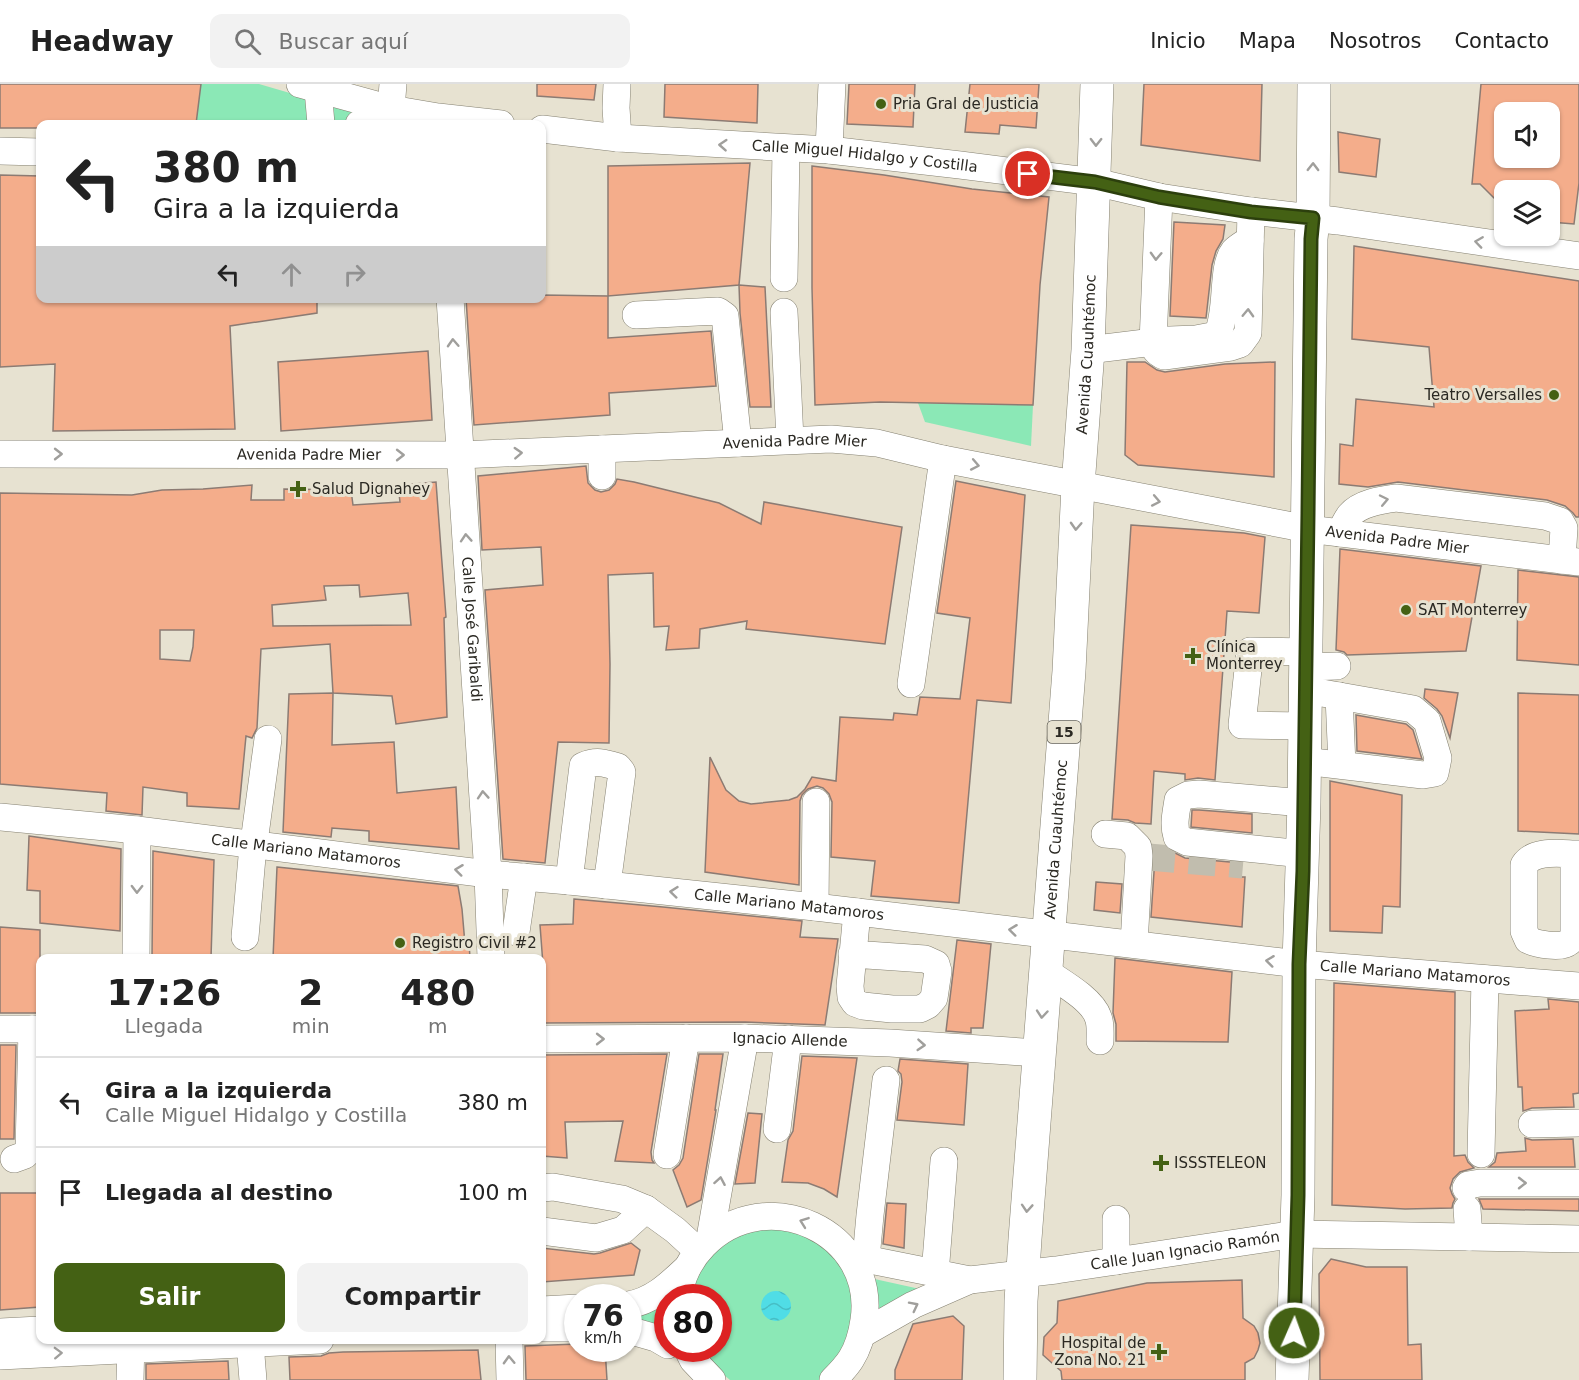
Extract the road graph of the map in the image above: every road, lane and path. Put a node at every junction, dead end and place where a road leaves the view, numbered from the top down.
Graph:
1 (617, 84) edge
2 (832, 84) edge
3 (1097, 84) edge
4 (1314, 84) edge
5 (309, 87) edge
6 (392, 97) edge
7 (320, 120) edge
8 (364, 120) edge
9 (436, 120) edge
10 (546, 129) edge
11 (618, 138) junction
12 (786, 148) junction
13 (829, 150) junction
14 (0, 152) edge
15 (36, 152) edge
16 (1095, 182) junction
17 (1159, 197) junction
18 (1251, 212) junction
19 (1313, 218) junction
20 (1579, 256) edge
21 (784, 278) dead end
22 (450, 303) edge
23 (784, 312) dead end
24 (636, 315) dead end
25 (1153, 343) junction
26 (1088, 350) junction
27 (790, 440) junction
28 (738, 443) junction
29 (602, 449) junction
30 (0, 454) edge
31 (460, 455) junction
32 (943, 459) junction
33 (602, 476) dead end
34 (1078, 486) junction
35 (1308, 529) junction
36 (1340, 533) junction
37 (1571, 561) edge
38 (1314, 669) junction
39 (911, 684) dead end
40 (1338, 696) junction
41 (1305, 726) junction
42 (268, 739) dead end
43 (1304, 761) junction
44 (1342, 765) junction
45 (816, 802) dead end
46 (1304, 803) junction
47 (0, 817) edge
48 (575, 825) junction
49 (615, 829) junction
50 (137, 830) junction
51 (1105, 834) dead end
52 (254, 845) junction
53 (1577, 854) edge
54 (1303, 863) junction
55 (1243, 865) tunnel mouth
56 (488, 873) junction
57 (524, 877) junction
58 (569, 880) junction
59 (606, 885) junction
60 (1577, 886) edge
61 (815, 907) junction
62 (857, 912) junction
63 (516, 932) dead end
64 (1049, 934) junction
65 (245, 937) dead end
66 (1134, 944) junction
67 (136, 954) edge
68 (491, 954) edge
69 (852, 954) junction
70 (1299, 964) junction
71 (1045, 971) junction
72 (1485, 979) junction
73 (1579, 986) edge
74 (892, 1009) junction
75 (0, 1029) edge
76 (36, 1029) edge
77 (686, 1038) junction
78 (745, 1038) junction
79 (546, 1039) edge
80 (788, 1039) junction
81 (1101, 1041) dead end
82 (890, 1043) junction
83 (1038, 1053) junction
84 (886, 1080) dead end
85 (1579, 1123) edge
86 (1532, 1124) dead end
87 (777, 1129) dead end
88 (667, 1155) dead end
89 (14, 1159) dead end
90 (944, 1161) dead end
91 (1475, 1181) junction
92 (1579, 1183) edge
93 (546, 1188) edge
94 (646, 1209) junction
95 (1116, 1219) dead end
96 (546, 1232) edge
97 (1296, 1234) junction
98 (1469, 1237) junction
99 (1579, 1239) edge
100 (698, 1252) junction
101 (858, 1258) junction
102 (1116, 1261) junction
103 (935, 1274) junction
104 (1022, 1274) junction
105 (970, 1280) junction
106 (683, 1284) edge
107 (642, 1301) edge
108 (564, 1309) edge
109 (546, 1310) edge
110 (546, 1328) edge
111 (564, 1328) edge
112 (36, 1330) edge
113 (0, 1332) edge
114 (862, 1334) junction
115 (190, 1344) edge
116 (250, 1344) edge
117 (509, 1344) edge
118 (131, 1345) edge
119 (0, 1356) edge
120 (694, 1362) edge
121 (130, 1380) edge
122 (253, 1380) edge
123 (510, 1380) edge
124 (711, 1380) edge
125 (833, 1380) edge
126 (1020, 1380) edge
127 (1292, 1380) edge

1 - 11 street
2 - 13 street
3 -> 16 highway, Avenida Cuauhtémoc / 15
19 -> 4 highway
5 - 6 street
5 - 7 street
6 - 8 street
6 - 9 street
10 - 11 street, Calle Miguel Hidalgo y Costilla
12 -> 11 street, Calle Miguel Hidalgo y Costilla
12 - 13 street, Calle Miguel Hidalgo y Costilla
12 - 21 street
13 - 16 street, Calle Miguel Hidalgo y Costilla
14 - 15 street
16 - 17 street, Calle Miguel Hidalgo y Costilla
16 - 26 highway, Avenida Cuauhtémoc / 15
17 - 18 street, Calle Miguel Hidalgo y Costilla
17 -> 25 street
18 - 19 street, Calle Miguel Hidalgo y Costilla
25 -> 18 street
20 -> 19 street, Calle Miguel Hidalgo y Costilla
19 - 35 highway
31 -> 22 street, Calle José Garibaldi
23 - 27 street
24 - 28 street
25 - 26 street
26 - 34 highway, Avenida Cuauhtémoc / 15
27 - 28 street, Avenida Padre Mier
27 - 32 street, Avenida Padre Mier
28 - 29 street, Avenida Padre Mier
31 -> 29 street, Avenida Padre Mier
29 - 33 street
30 -> 31 street, Avenida Padre Mier
56 -> 31 street, Calle José Garibaldi
32 -> 34 street, Avenida Padre Mier
32 - 39 street
34 -> 35 street, Avenida Padre Mier
34 -> 64 highway, Avenida Cuauhtémoc / 15
35 - 36 street, Avenida Padre Mier
35 - 38 highway
36 - 37 street, Avenida Padre Mier
36 -> 37 street
38 - 40 street
38 - 41 highway
38 - 41 street
40 - 44 street
40 - 44 street
41 - 43 highway
42 - 52 street
43 - 44 street
43 - 46 highway
45 - 61 street
46 - 54 highway
46 - 54 street
47 - 50 street, Calle Mariano Matamoros
48 - 49 street
48 - 49 street
48 - 58 street
49 - 59 street
50 - 52 street, Calle Mariano Matamoros
50 -> 67 street
51 - 66 street
56 -> 52 street, Calle Mariano Matamoros
52 - 65 street
53 - 60 street
53 - 60 street
54 - 55 street
54 - 70 highway
56 - 57 street, Calle Mariano Matamoros
56 - 68 street, Calle José Garibaldi
57 - 58 street, Calle Mariano Matamoros
57 - 63 street
58 - 59 street, Calle Mariano Matamoros
61 -> 59 street, Calle Mariano Matamoros
61 - 62 street, Calle Mariano Matamoros
64 -> 62 street, Calle Mariano Matamoros
62 - 69 street
64 - 66 street, Calle Mariano Matamoros
64 - 71 highway, Avenida Cuauhtémoc / 15
70 -> 66 street, Calle Mariano Matamoros
69 - 74 street
69 - 74 street
70 - 72 street, Calle Mariano Matamoros
70 - 97 highway
71 - 81 street
71 -> 83 highway, Avenida Cuauhtémoc / 15
72 - 73 street, Calle Mariano Matamoros
72 - 91 street
74 - 82 street
75 - 76 street
76 - 89 street
77 - 78 street, Ignacio Allende
79 -> 77 street, Ignacio Allende
77 - 88 street
78 - 80 street, Ignacio Allende
100 -> 78 street
80 - 82 street, Ignacio Allende
80 - 87 street
82 -> 83 street, Ignacio Allende
83 -> 104 highway, Avenida Cuauhtémoc / 15
84 - 101 street
85 - 86 street
90 - 103 street
91 -> 92 street
91 - 98 street
93 - 94 street
94 - 96 street
94 - 100 street
95 - 102 street
97 - 98 street, Calle Juan Ignacio Ramón
97 - 102 street, Calle Juan Ignacio Ramón
97 - 127 highway
98 - 99 street, Calle Juan Ignacio Ramón
101 -> 100 street
100 - 106 street
100 - 107 street
101 - 103 street, Calle Juan Ignacio Ramón
101 - 114 street
102 - 104 street, Calle Juan Ignacio Ramón
103 - 105 street, Calle Juan Ignacio Ramón
104 - 105 street, Calle Juan Ignacio Ramón
104 - 126 highway, Avenida Cuauhtémoc / 15
114 -> 105 street, Calle Juan Ignacio Ramón
108 - 109 street
110 - 111 street
112 - 113 street
114 - 125 street
115 - 118 street
116 - 122 street
123 -> 117 street
119 -> 118 street
118 - 121 street
120 - 124 street

